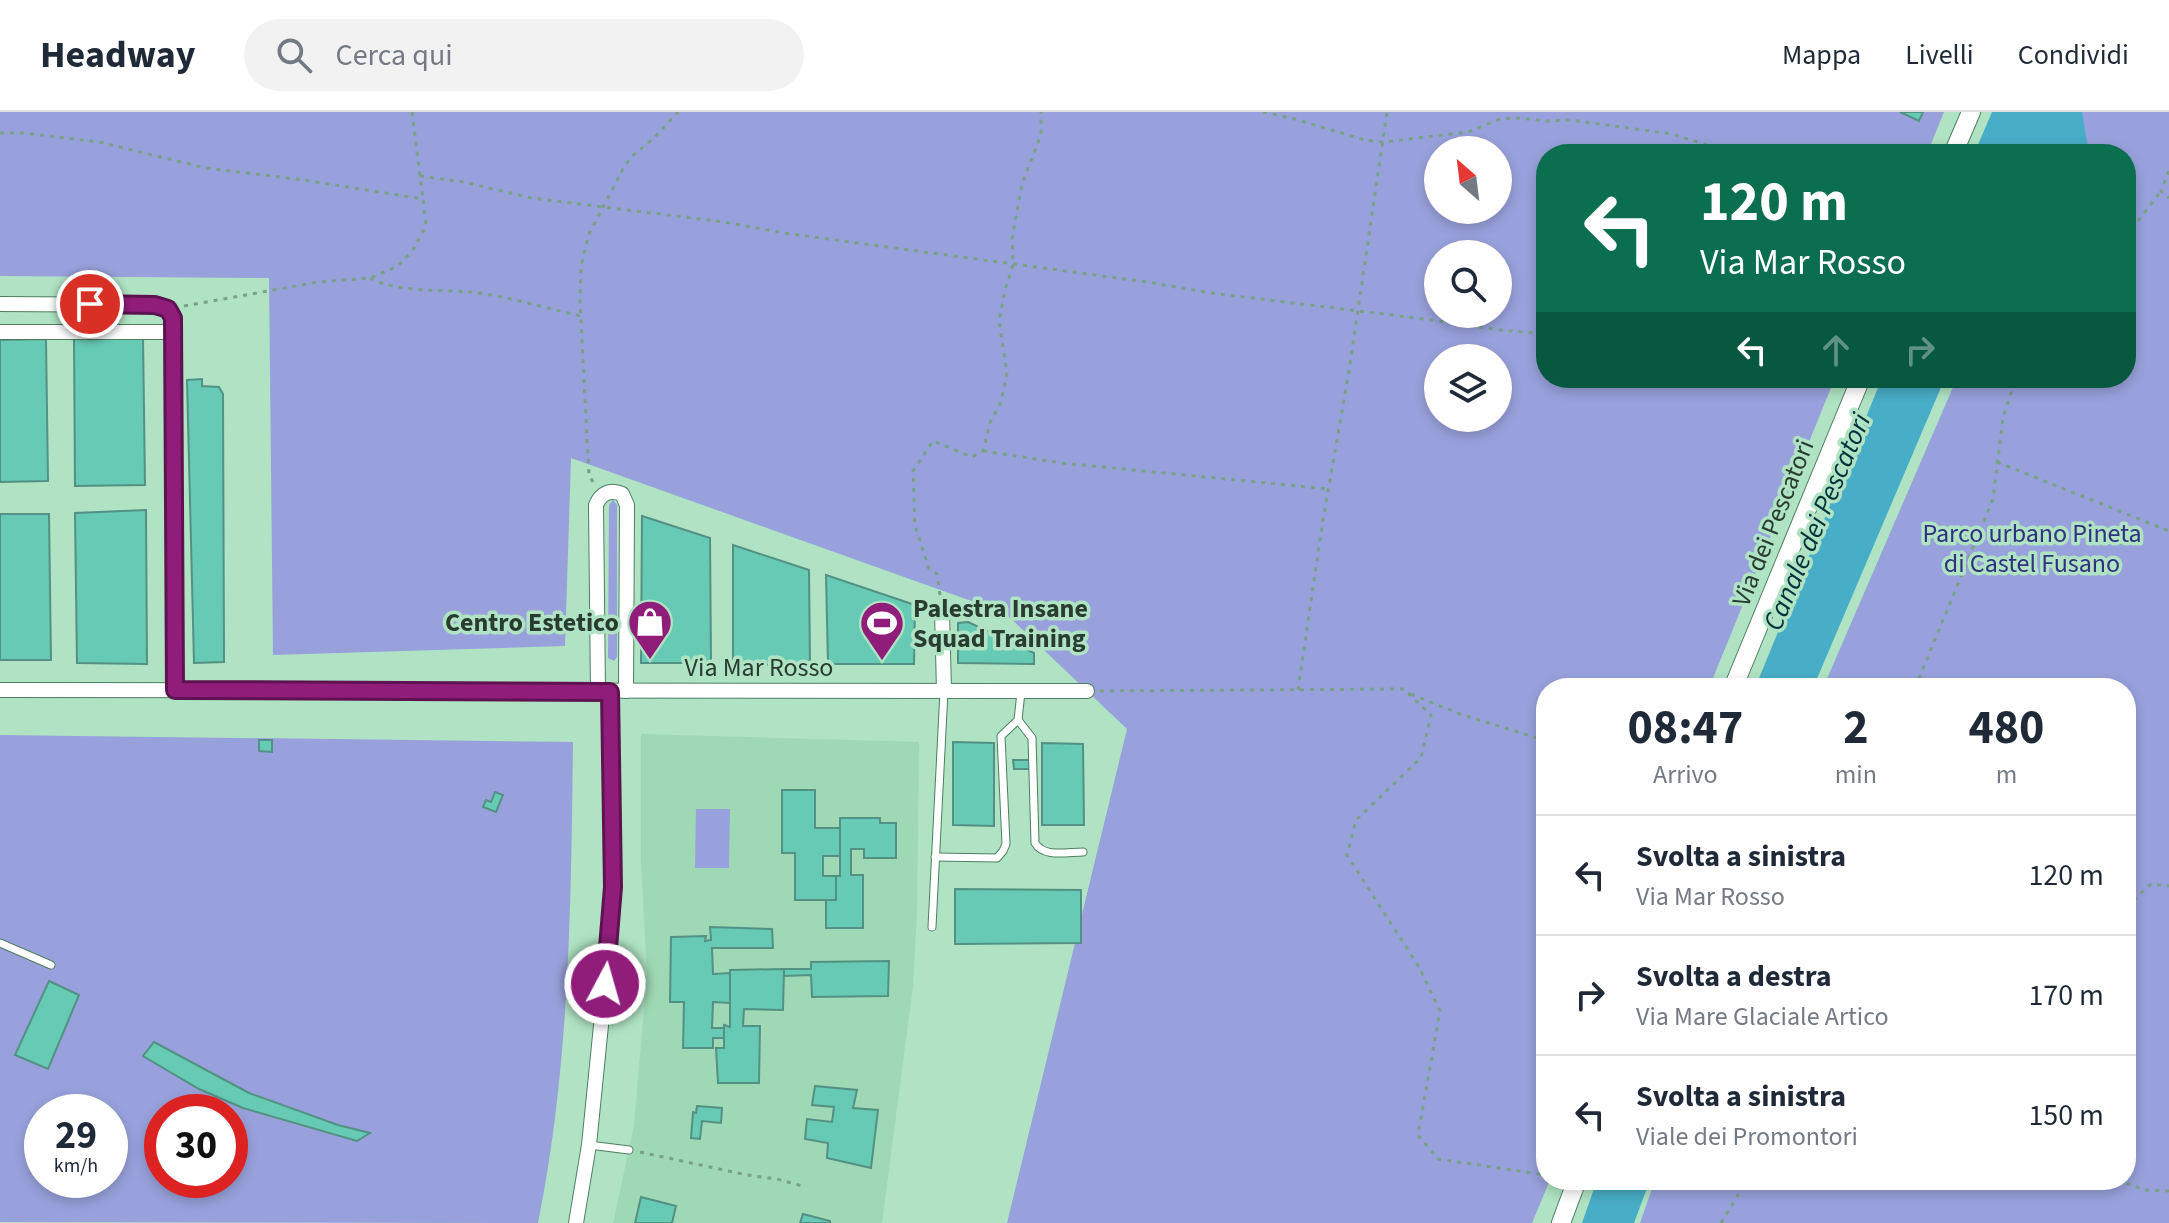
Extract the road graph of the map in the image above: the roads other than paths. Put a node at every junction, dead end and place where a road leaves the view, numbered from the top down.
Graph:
1 (1971, 112) edge
2 (1957, 144) edge
3 (0, 304) edge
4 (0, 332) edge
5 (174, 332) junction
6 (1857, 388) edge
7 (942, 611) road end
8 (1737, 678) edge
9 (0, 690) edge
10 (175, 690) junction
11 (944, 691) junction
12 (1021, 691) junction
13 (1087, 691) road end
14 (611, 692) junction
15 (1018, 720) junction
16 (1083, 852) dead end
17 (935, 857) junction
18 (932, 927) dead end
19 (0, 943) edge
20 (51, 965) dead end
21 (589, 1145) junction
22 (629, 1150) road end
23 (1573, 1190) edge
24 (576, 1223) edge
25 (1561, 1223) edge

1 - 2 street
3 - 5 street
4 - 5 street
5 - 10 street
6 - 8 street, Via dei Pescatori
7 - 11 street
9 - 10 street, Via Mar Rosso
10 - 14 street, Via Mar Rosso
11 - 12 street, Via Mar Rosso
11 - 14 street, Via Mar Rosso
11 - 17 lane
12 - 13 street, Via Mar Rosso
12 - 15 lane
14 - 14 street
14 - 21 street
15 - 16 lane
15 - 17 lane
17 - 18 lane
19 - 20 lane
21 - 22 lane
21 - 24 street
23 - 25 street

